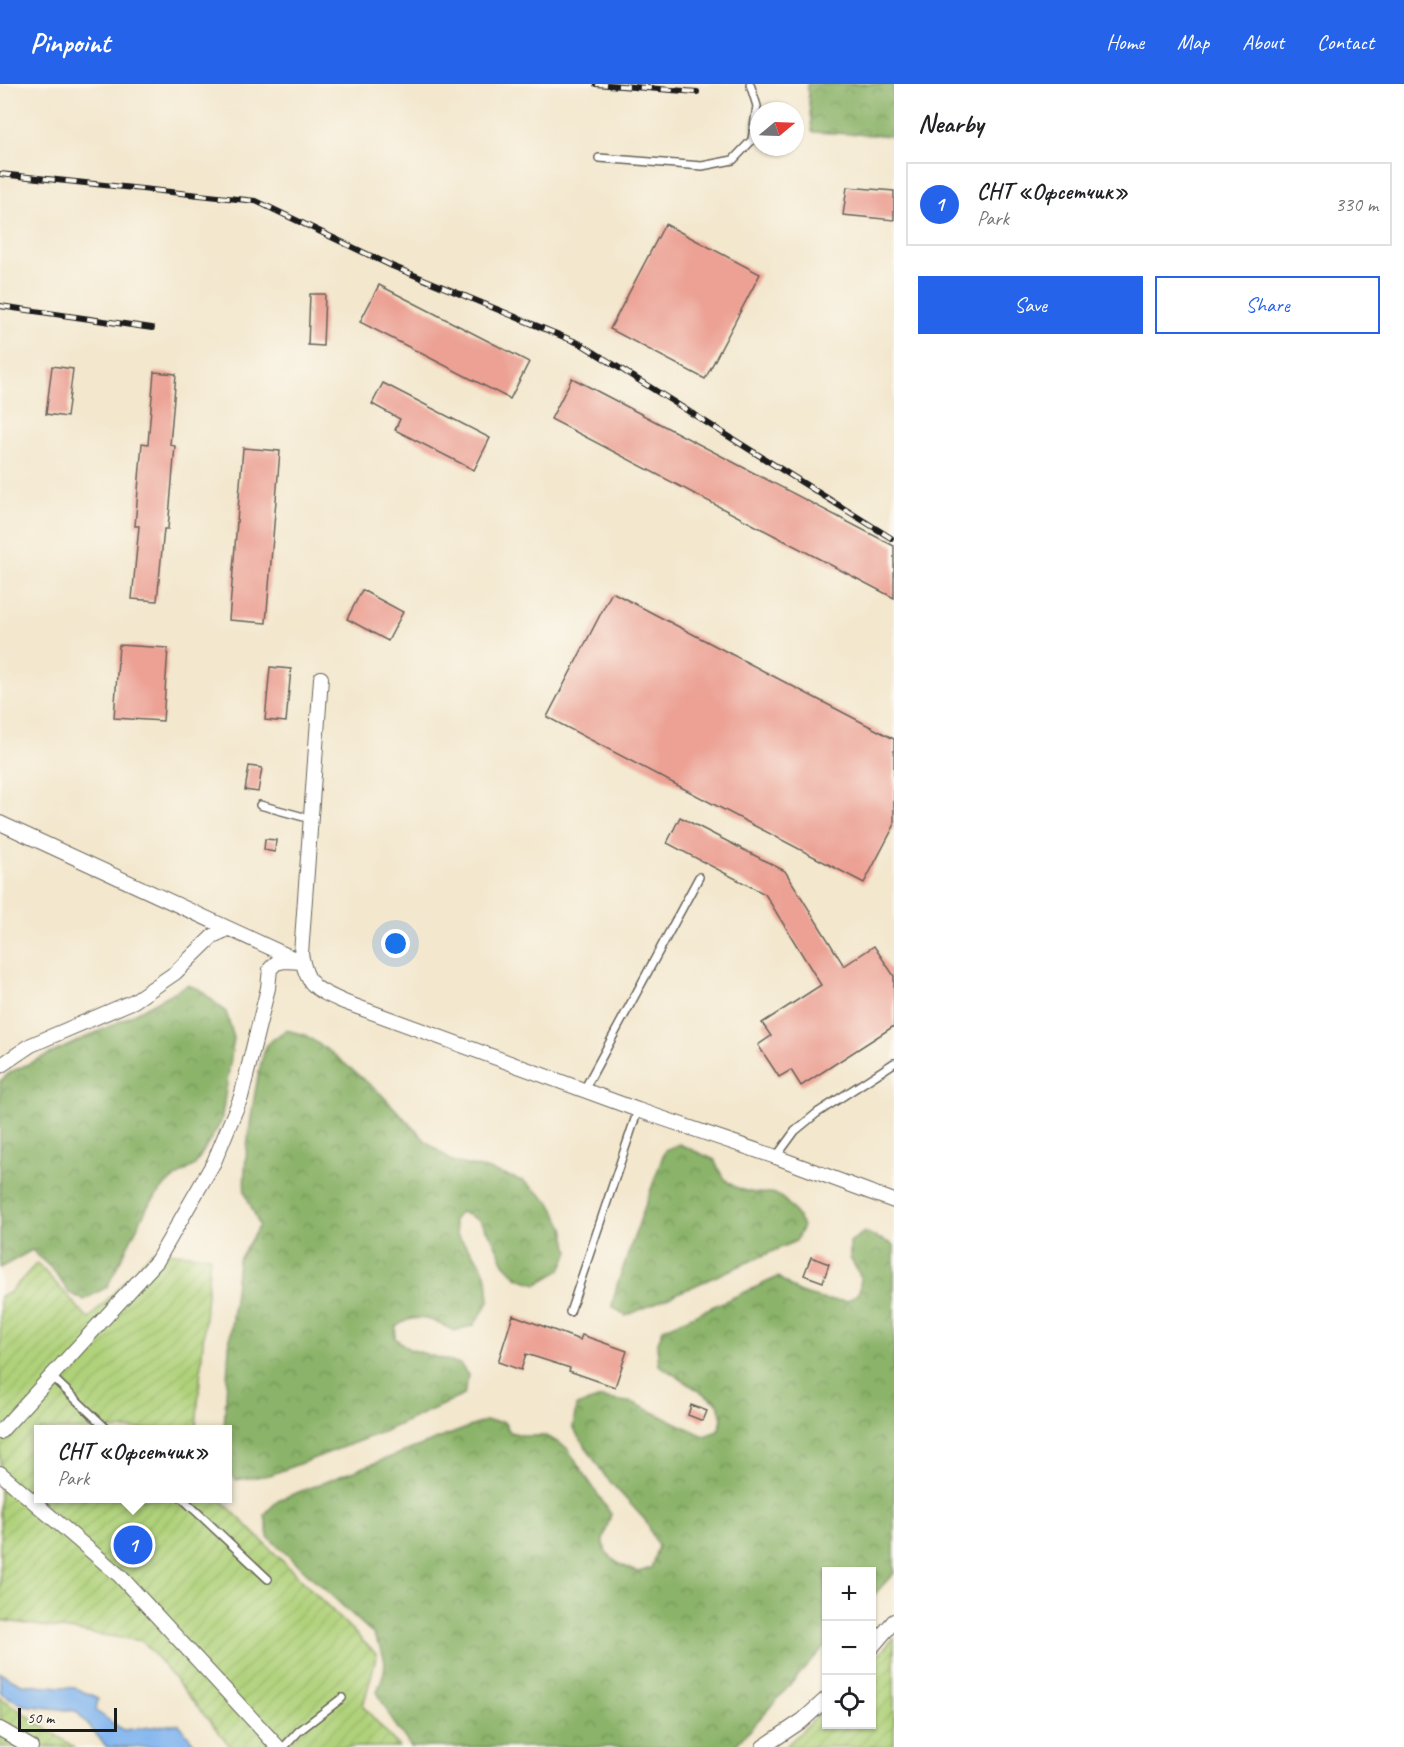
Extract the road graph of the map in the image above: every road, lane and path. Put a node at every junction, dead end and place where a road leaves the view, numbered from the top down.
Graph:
1 (750, 84) edge
2 (599, 158) dead end
3 (321, 678) dead end
4 (260, 805) dead end
5 (311, 819) junction
6 (0, 823) edge
7 (699, 877) dead end
8 (228, 929) junction
9 (302, 962) junction
10 (894, 1063) edge
11 (0, 1066) edge
12 (584, 1090) junction
13 (638, 1110) junction
14 (776, 1158) junction
15 (894, 1201) edge
16 (570, 1312) dead end
17 (51, 1376) junction
18 (103, 1425) edge
19 (0, 1432) edge
20 (0, 1473) edge
21 (34, 1502) edge
22 (35, 1503) edge
23 (187, 1503) edge
24 (268, 1579) dead end
25 (891, 1629) edge
26 (876, 1643) edge
27 (342, 1698) dead end
28 (822, 1703) edge
29 (0, 1729) edge
30 (31, 1747) edge
31 (278, 1747) edge
32 (284, 1747) edge
33 (763, 1747) edge

1 - 2 lane
3 - 5 street
4 - 5 lane
5 - 9 street
6 - 8 street
7 - 12 lane
8 - 9 street
8 - 11 street
9 - 12 street
9 - 17 street
10 - 14 lane
12 - 13 street
13 - 14 street
13 - 16 lane
14 - 15 street
17 - 18 lane
17 - 19 street
20 - 21 street
22 - 31 street
23 - 24 lane
25 - 26 street
27 - 32 lane
28 - 33 street
29 - 30 street

